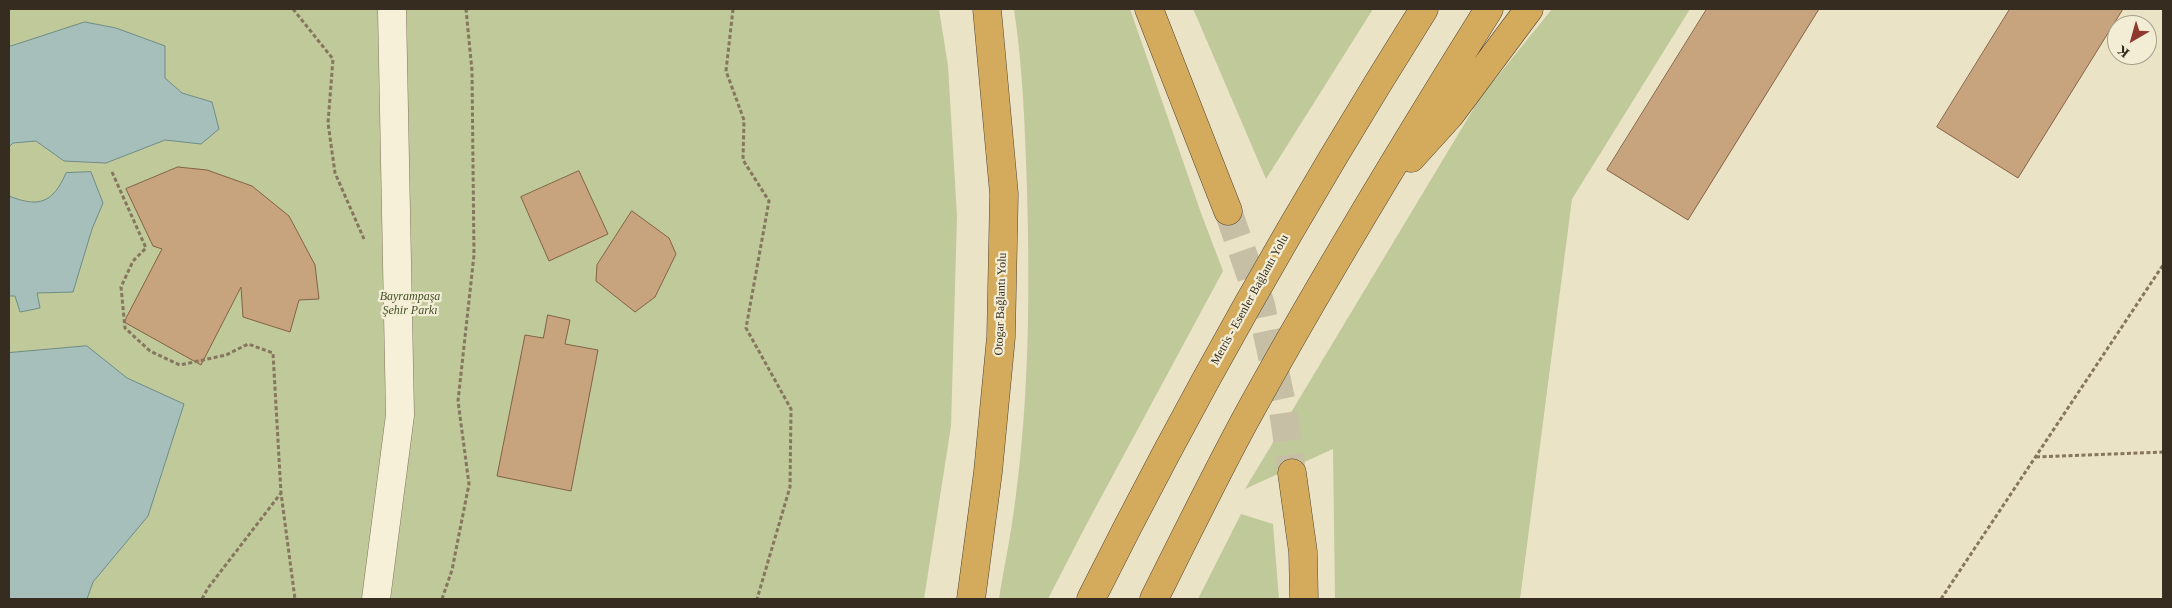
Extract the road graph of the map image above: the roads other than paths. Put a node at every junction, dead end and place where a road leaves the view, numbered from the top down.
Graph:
1 (392, 9) edge
2 (987, 9) edge
3 (1149, 9) edge
4 (1424, 9) edge
5 (1489, 9) edge
6 (1529, 9) edge
7 (1376, 192) junction
8 (1228, 211) tunnel mouth
9 (1292, 473) tunnel mouth
10 (376, 599) edge
11 (971, 599) edge
12 (1091, 599) edge
13 (1154, 599) edge
14 (1304, 599) edge

1 - 10 lane
2 - 11 highway, Otogar Bağlantı Yolu
3 - 8 highway
4 - 12 highway, Metris - Esenler Bağlantı Yolu
5 - 7 highway
6 - 7 highway
7 - 13 highway
9 - 14 highway

